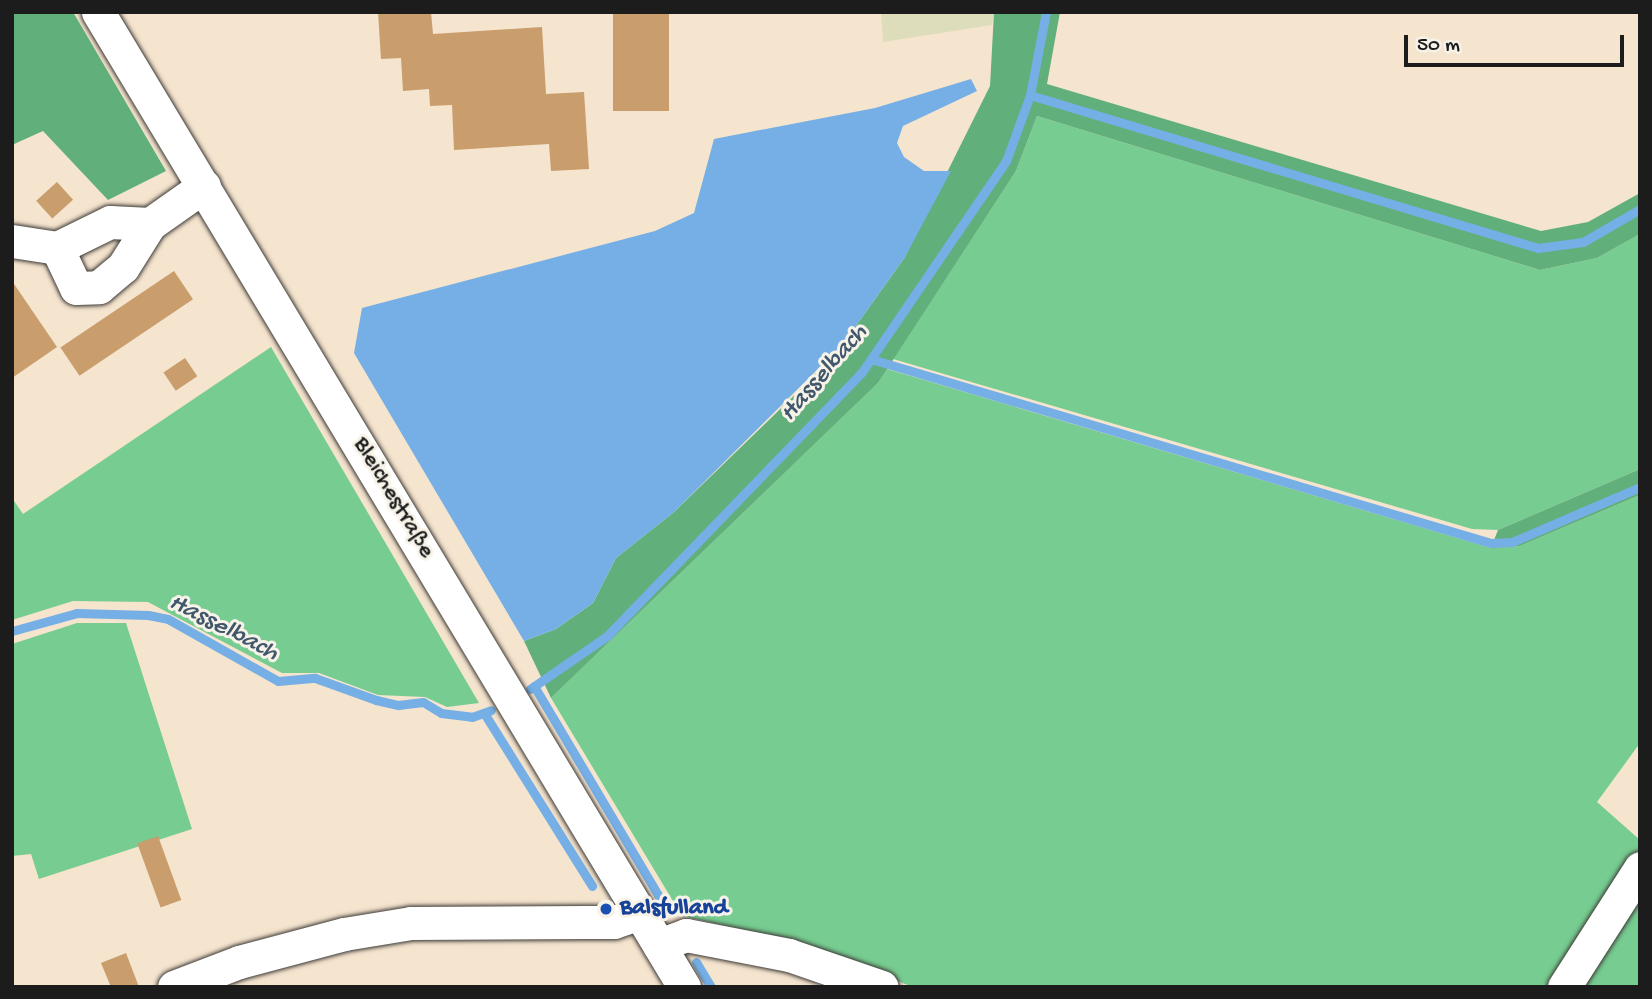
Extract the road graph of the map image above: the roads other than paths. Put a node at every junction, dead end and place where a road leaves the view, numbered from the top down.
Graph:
1 (98, 12) edge
2 (204, 186) junction
3 (150, 225) junction
4 (12, 241) edge
5 (57, 248) junction
6 (1640, 868) edge
7 (640, 913) junction
8 (659, 945) junction
9 (174, 987) edge
10 (684, 987) edge
11 (882, 987) edge
12 (1564, 987) edge

1 - 2 street, Bleichestraße
2 - 3 street
2 - 7 street, Bleichestraße
3 - 5 street
3 - 5 street
4 - 5 street
6 - 12 street
7 - 8 street, Bleichestraße
7 - 9 street
8 - 10 street, Bleichestraße
8 - 11 street

